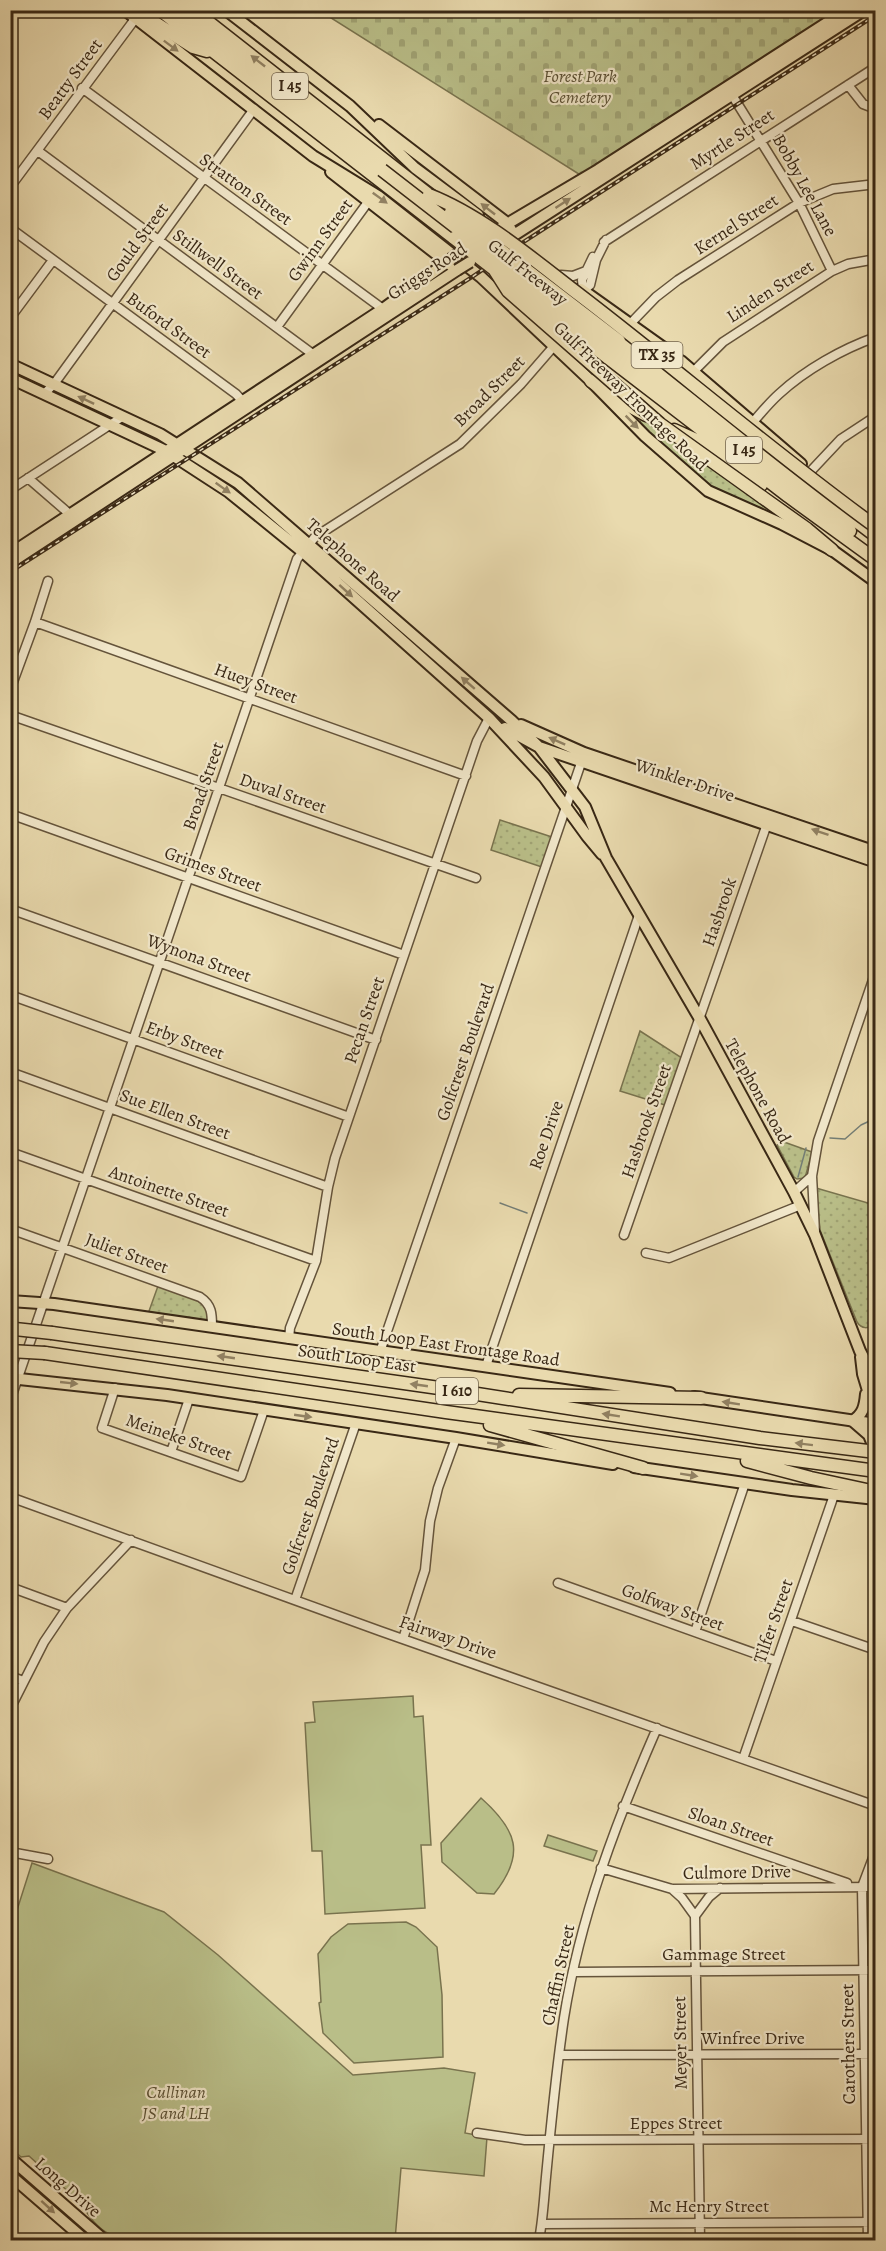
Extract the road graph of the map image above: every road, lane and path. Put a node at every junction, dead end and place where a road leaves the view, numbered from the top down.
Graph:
1 (125, 10) edge
2 (160, 10) edge
3 (175, 10) edge
4 (193, 10) edge
5 (226, 10) edge
6 (847, 10) edge
7 (864, 10) edge
8 (135, 15) edge
9 (215, 54) junction
10 (876, 67) edge
11 (848, 85) junction
12 (82, 88) junction
13 (729, 91) junction
14 (254, 109) junction
15 (876, 109) edge
16 (356, 112) junction
17 (761, 140) junction
18 (38, 151) junction
19 (313, 156) junction
20 (382, 170) junction
21 (601, 173) junction
22 (203, 178) junction
23 (876, 184) edge
24 (10, 187) edge
25 (429, 195) junction
26 (368, 202) junction
27 (799, 203) junction
28 (10, 228) edge
29 (501, 228) junction
30 (509, 238) junction
31 (606, 240) junction
32 (158, 241) junction
33 (452, 258) junction
34 (876, 259) edge
35 (53, 260) junction
36 (322, 265) junction
37 (494, 269) junction
38 (457, 270) junction
39 (586, 271) junction
40 (832, 271) junction
41 (561, 275) junction
42 (583, 291) junction
43 (112, 304) junction
44 (386, 312) junction
45 (10, 318) edge
46 (630, 324) junction
47 (277, 327) junction
48 (876, 337) edge
49 (554, 346) junction
50 (663, 348) junction
51 (613, 349) junction
52 (317, 357) junction
53 (10, 364) edge
54 (694, 371) junction
55 (10, 378) edge
56 (591, 381) junction
57 (54, 384) junction
58 (45, 393) junction
59 (245, 404) junction
60 (876, 416) edge
61 (122, 417) junction
62 (753, 422) junction
63 (111, 424) junction
64 (743, 435) junction
65 (181, 446) junction
66 (170, 453) junction
67 (810, 472) junction
68 (28, 478) junction
69 (10, 490) edge
70 (788, 496) junction
71 (73, 517) junction
72 (875, 518) edge
73 (876, 536) edge
74 (306, 548) junction
75 (832, 550) junction
76 (876, 551) edge
77 (10, 554) edge
78 (876, 560) edge
79 (10, 563) edge
80 (48, 581) dead end
81 (876, 582) edge
82 (35, 622) junction
83 (10, 690) edge
84 (250, 698) junction
85 (10, 715) edge
86 (489, 718) junction
87 (512, 721) junction
88 (539, 747) junction
89 (583, 758) junction
90 (466, 776) junction
91 (220, 788) junction
92 (573, 789) junction
93 (566, 806) junction
94 (10, 814) edge
95 (768, 819) junction
96 (876, 852) edge
97 (606, 858) junction
98 (876, 862) edge
99 (435, 864) junction
100 (189, 877) junction
101 (476, 878) dead end
102 (10, 909) edge
103 (639, 915) junction
104 (404, 955) junction
105 (160, 962) junction
106 (875, 977) edge
107 (10, 995) edge
108 (700, 1019) junction
109 (133, 1039) junction
110 (376, 1040) junction
111 (10, 1072) edge
112 (110, 1108) junction
113 (349, 1117) junction
114 (10, 1152) edge
115 (812, 1176) junction
116 (86, 1179) junction
117 (328, 1187) junction
118 (794, 1191) junction
119 (801, 1205) junction
120 (10, 1229) edge
121 (624, 1234) dead end
122 (815, 1235) junction
123 (62, 1248) junction
124 (646, 1253) dead end
125 (316, 1261) junction
126 (10, 1301) edge
127 (44, 1303) junction
128 (212, 1327) junction
129 (13, 1329) edge
130 (289, 1339) junction
131 (10, 1351) edge
132 (380, 1352) junction
133 (486, 1366) junction
134 (14, 1378) edge
135 (871, 1385) edge
136 (115, 1388) junction
137 (484, 1395) junction
138 (701, 1398) junction
139 (189, 1399) junction
140 (10, 1401) edge
141 (264, 1410) junction
142 (446, 1412) junction
143 (876, 1417) edge
144 (853, 1421) junction
145 (356, 1423) junction
146 (876, 1424) edge
147 (456, 1438) junction
148 (702, 1448) junction
149 (171, 1452) junction
150 (876, 1452) edge
151 (643, 1468) junction
152 (872, 1471) edge
153 (745, 1483) junction
154 (834, 1495) junction
155 (10, 1497) edge
156 (875, 1497) edge
157 (131, 1540) junction
158 (558, 1583) dead end
159 (10, 1587) edge
160 (295, 1600) junction
161 (67, 1608) junction
162 (792, 1621) junction
163 (694, 1632) junction
164 (403, 1638) junction
165 (876, 1650) edge
166 (776, 1661) junction
167 (10, 1676) edge
168 (23, 1681) junction
169 (10, 1709) edge
170 (657, 1728) junction
171 (743, 1759) junction
172 (623, 1806) junction
173 (876, 1806) edge
174 (876, 1850) edge
175 (10, 1852) edge
176 (48, 1859) dead end
177 (601, 1868) junction
178 (862, 1887) junction
179 (876, 1887) edge
180 (720, 1888) junction
181 (672, 1889) junction
182 (695, 1916) junction
183 (864, 1970) junction
184 (876, 1970) edge
185 (695, 1971) junction
186 (573, 1972) junction
187 (865, 2054) junction
188 (876, 2054) edge
189 (559, 2055) junction
190 (697, 2055) junction
191 (477, 2133) dead end
192 (699, 2139) junction
193 (871, 2139) edge
194 (550, 2140) junction
195 (10, 2158) edge
196 (10, 2175) edge
197 (35, 2180) junction
198 (27, 2189) junction
199 (872, 2222) edge
200 (699, 2223) junction
201 (542, 2224) junction
202 (90, 2229) junction
203 (83, 2239) edge
204 (104, 2241) edge
205 (539, 2241) edge
206 (700, 2241) edge
207 (868, 2241) edge

1 - 8 main road, Gulf Freeway Frontage Road
2 - 9 highway, Gulf Freeway / I 45
3 - 20 highway, Gulf Freeway
20 -> 4 highway, Gulf Freeway / I 45
5 - 16 main road
6 - 13 main road, Griggs Road
7 - 13 main road, Griggs Road
8 - 9 highway
8 - 12 street, Beatty Street
8 -> 14 main road, Gulf Freeway Frontage Road
9 - 20 highway, Gulf Freeway / I 45
10 - 11 street, Myrtle Street
11 - 15 street
11 - 17 street, Myrtle Street
12 - 18 street, Beatty Street
12 - 22 street, Stratton Street
13 - 17 street, Bobby Lee Lane
13 - 21 main road, Griggs Road
14 - 19 main road, Gulf Freeway Frontage Road
14 - 22 street, Gould Street
29 -> 16 main road
16 - 41 main road
17 - 27 street, Bobby Lee Lane
17 - 31 street, Myrtle Street
18 - 24 street, Beatty Street
18 - 32 street, Stillwell Street
19 - 26 main road
19 -> 49 main road, Gulf Freeway Frontage Road
20 - 25 highway, Gulf Freeway / I 45
20 - 37 highway, Gulf Freeway / I 45, bridge
20 - 51 highway, Gulf Freeway, bridge
21 - 29 main road, Griggs Road
30 -> 21 main road, Griggs Road
22 - 32 street, Gould Street
22 - 36 street, Stratton Street
23 - 27 street, Kernel Street
25 - 51 highway, Gulf Freeway / I 45, bridge
25 - 72 highway, TX 35, bridge
26 - 33 main road
26 - 36 street, Gwinn Street
27 - 40 street, Bobby Lee Lane
27 - 46 street, Kernel Street
28 - 35 street, Buford Street
29 - 30 main road
29 - 33 main road, Griggs Road
30 - 38 main road, Griggs Road, bridge
31 - 39 street, Myrtle Street
31 - 42 street
32 - 43 street, Gould Street
32 - 47 street, Stillwell Street
33 - 38 main road
33 - 44 main road, Griggs Road
34 - 40 street, Linden Street
35 - 43 street, Buford Street
35 - 45 street
36 - 44 street, Stratton Street
36 - 47 street, Gwinn Street
37 - 51 highway, Gulf Freeway / I 45, bridge
37 - 75 highway, bridge
38 - 44 main road, Griggs Road
39 - 41 street
39 - 42 street, Myrtle Street
40 - 54 street, Linden Street
41 - 42 main road
42 - 46 main road
42 - 49 street, Broad Street
43 - 57 street, Gould Street
43 - 59 street, Buford Street
44 - 52 main road, Griggs Road
46 - 50 main road
47 - 52 street, Stillwell Street
48 - 62 street
49 - 56 main road, Gulf Freeway Frontage Road
49 - 74 street, Broad Street
50 - 54 main road
50 - 64 highway
51 - 64 highway, Gulf Freeway / I 45
51 - 70 highway, Gulf Freeway / I 45
51 - 76 highway, Gulf Freeway / I 45
52 - 59 main road, Griggs Road
53 - 57 main road, Telephone Road
54 - 62 main road
55 - 58 main road, Telephone Road
56 - 70 highway
56 -> 75 main road, Gulf Freeway Frontage Road
57 - 58 street, Gould Street
61 -> 57 main road, Telephone Road
58 - 63 main road, Telephone Road
59 - 65 main road, Griggs Road
60 - 67 street
61 - 63 street
61 - 65 main road, Telephone Road
62 - 67 main road
63 - 66 main road, Telephone Road
63 - 68 street
64 - 73 highway, Gulf Freeway / I 45
65 - 66 main road, Griggs Road
65 - 74 main road, Telephone Road
66 - 71 main road, Griggs Road
66 -> 74 main road, Telephone Road
67 - 72 main road
68 - 69 street
68 - 71 street
70 - 78 highway, Gulf Freeway / I 45
71 - 77 main road, Griggs Road
71 - 79 main road, Griggs Road
74 - 84 street, Broad Street
74 -> 86 main road, Telephone Road
87 -> 74 main road, Telephone Road
75 - 81 main road, Gulf Freeway Frontage Road
80 - 82 street
82 - 83 street
82 - 84 street, Huey Street
84 - 90 street, Huey Street
84 - 91 street, Broad Street
85 - 91 street, Duval Street
86 - 88 main road, Winkler Drive
86 - 90 street, Pecan Street
86 - 93 main road, Telephone Road
87 - 88 main road, Telephone Road
89 -> 87 main road, Winkler Drive
88 - 89 main road, Winkler Drive
88 - 92 main road, Telephone Road
89 - 92 street, Golfcrest Boulevard
89 - 95 main road, Winkler Drive
90 - 99 street, Pecan Street
91 - 99 street, Duval Street
91 - 100 street, Broad Street
92 - 93 street, Golfcrest Boulevard
92 - 97 main road, Telephone Road
93 - 97 main road, Telephone Road
93 - 132 street, Golfcrest Boulevard
94 - 100 street, Grimes Street
96 -> 95 main road, Winkler Drive
95 - 98 main road, Winkler Drive
95 - 108 street, Hasbrook
97 - 103 main road, Telephone Road
99 - 101 street, Duval Street
99 - 104 street, Pecan Street
100 - 104 street, Grimes Street
100 - 105 street, Broad Street
102 - 105 street, Wynona Street
103 - 108 main road, Telephone Road
103 - 133 street, Roe Drive
104 - 110 street, Pecan Street
105 - 109 street, Broad Street
105 - 110 street, Wynona Street
106 - 115 street
107 - 109 street, Erby Street
108 - 118 main road, Telephone Road
108 - 121 street, Hasbrook Street
109 - 112 street, Broad Street
109 - 113 street, Erby Street
110 - 113 street, Pecan Street
111 - 112 street, Sue Ellen Street
112 - 116 street, Broad Street
112 - 117 street, Sue Ellen Street
113 - 117 street, Pecan Street
114 - 116 street, Antoinette Street
115 - 118 street
115 - 122 street
116 - 123 street, Broad Street
116 - 125 street, Antoinette Street
117 - 125 street, Pecan Street
118 - 119 main road, Telephone Road
119 - 122 main road, Telephone Road
119 - 124 street
120 - 123 street, Juliet Street
122 - 135 main road, Telephone Road
123 - 127 street, Broad Street
123 - 128 street, Juliet Street
125 - 130 street, Pecan Street
126 - 127 main road, South Loop East Frontage Road
128 -> 127 main road, South Loop East Frontage Road
127 - 134 street, Broad Street
128 - 130 main road, South Loop East Frontage Road
137 -> 129 highway, South Loop East / I 610, bridge
130 - 132 main road, South Loop East Frontage Road
131 - 142 highway, I 610, bridge
132 - 133 main road, South Loop East Frontage Road
133 - 138 main road, South Loop East Frontage Road
134 -> 136 main road
134 - 140 street, Broad Street
135 - 143 main road, Telephone Road
135 - 144 main road
136 - 139 main road
136 - 149 street, Meineke Street
137 - 138 highway
150 -> 137 highway, South Loop East / I 610
144 -> 138 main road, South Loop East Frontage Road
139 - 141 main road
139 - 149 street
141 -> 145 main road
141 - 149 street, Meineke Street
142 - 148 highway, I 610
142 - 151 highway
144 - 146 main road, South Loop East Frontage Road
144 - 150 main road
145 - 147 main road
145 - 160 street, Golfcrest Boulevard
147 -> 151 main road
147 - 164 street
148 - 152 highway, I 610
148 - 156 highway
151 -> 153 main road
153 - 154 main road
153 - 163 street
154 - 156 main road
154 - 162 street, Tilfer Street
155 - 157 street, Fairway Drive
157 - 160 street, Fairway Drive
157 - 161 street
158 - 163 street, Golfway Street
159 - 161 street
160 - 164 street, Fairway Drive
161 - 168 street
162 - 165 street
162 - 166 street, Tilfer Street
163 - 166 street, Golfway Street
164 - 170 street, Fairway Drive
166 - 171 street, Tilfer Street
167 - 168 street
168 - 169 street
170 - 171 street, Fairway Drive
170 - 172 street, Chaffin Street
171 - 173 street, Fairway Drive
172 - 177 street, Chaffin Street
172 - 178 street, Sloan Street
174 - 178 street, Carothers Street
175 - 176 street
177 - 181 street, Culmore Drive
177 - 186 street, Chaffin Street
178 - 179 street, Culmore Drive
178 - 180 street, Culmore Drive
178 - 183 street, Carothers Street
180 - 181 street, Culmore Drive
180 - 182 street
181 - 182 street
182 - 185 street, Meyer Street
183 - 184 street, Gammage Street
183 - 185 street, Gammage Street
183 - 187 street, Carothers Street
185 - 186 street, Gammage Street
185 - 190 street, Meyer Street
186 - 189 street, Chaffin Street
187 - 188 street, Winfree Drive
187 - 190 street, Winfree Drive
187 - 193 street, Carothers Street
189 - 190 street, Winfree Drive
189 - 194 street, Chaffin Street
190 - 192 street, Meyer Street
191 - 194 street, Eppes Street
192 - 193 street, Eppes Street
192 - 194 street, Eppes Street
192 - 200 street, Meyer Street
193 - 199 street, Carothers Street
194 - 201 street, Chaffin Street
195 - 197 main road, Long Drive
196 - 198 main road, Long Drive
197 - 198 main road
197 - 202 main road, Long Drive
198 -> 203 main road, Long Drive
199 - 200 street, Mc Henry Street
199 - 207 street, Carothers Street
200 - 201 street, Mc Henry Street
200 - 206 street, Meyer Street
201 - 205 street, Chaffin Street
202 - 203 main road
202 - 204 main road, Long Drive

